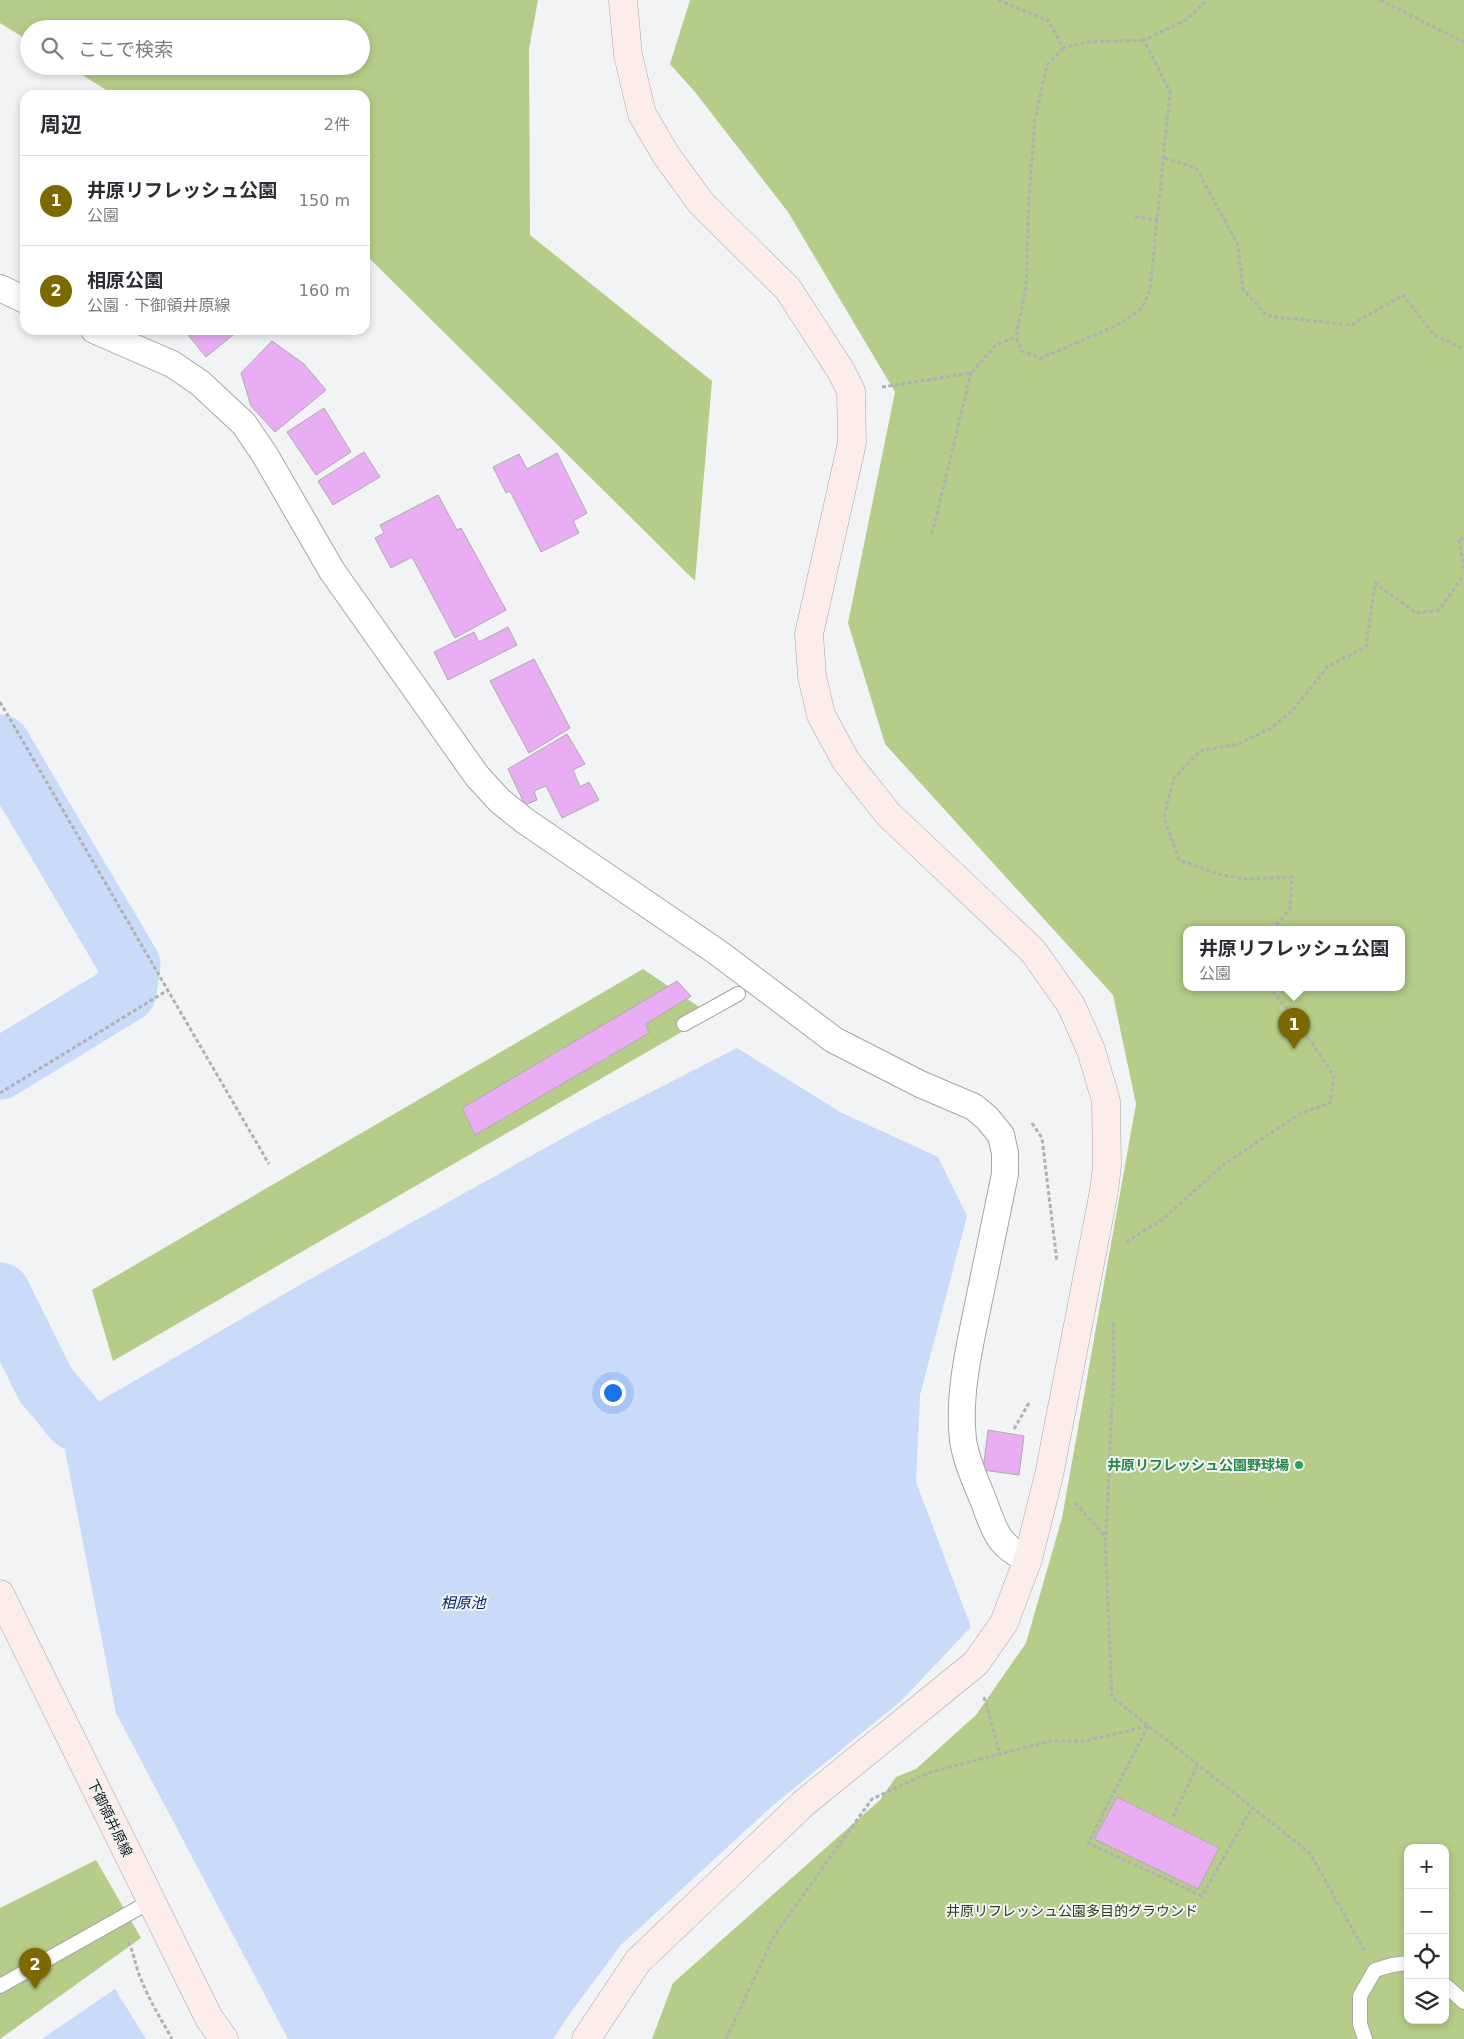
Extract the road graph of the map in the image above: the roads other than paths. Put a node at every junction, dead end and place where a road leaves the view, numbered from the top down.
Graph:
1 (624, 0) edge
2 (0, 288) edge
3 (20, 298) edge
4 (105, 335) edge
5 (738, 994) dead end
6 (684, 1024) dead end
7 (1028, 1559) junction
8 (0, 1594) edge
9 (151, 1901) junction
10 (1404, 1964) edge
11 (0, 1986) edge
12 (1449, 1989) edge
13 (1464, 2002) edge
14 (224, 2039) edge
15 (586, 2039) edge
16 (1365, 2039) edge

1 - 7 street
2 - 3 street
4 - 7 street
5 - 6 lane
7 - 15 street
8 - 9 street, 下御領井原線
9 - 11 lane
9 - 14 street, 下御領井原線
10 - 16 lane
12 - 13 lane

